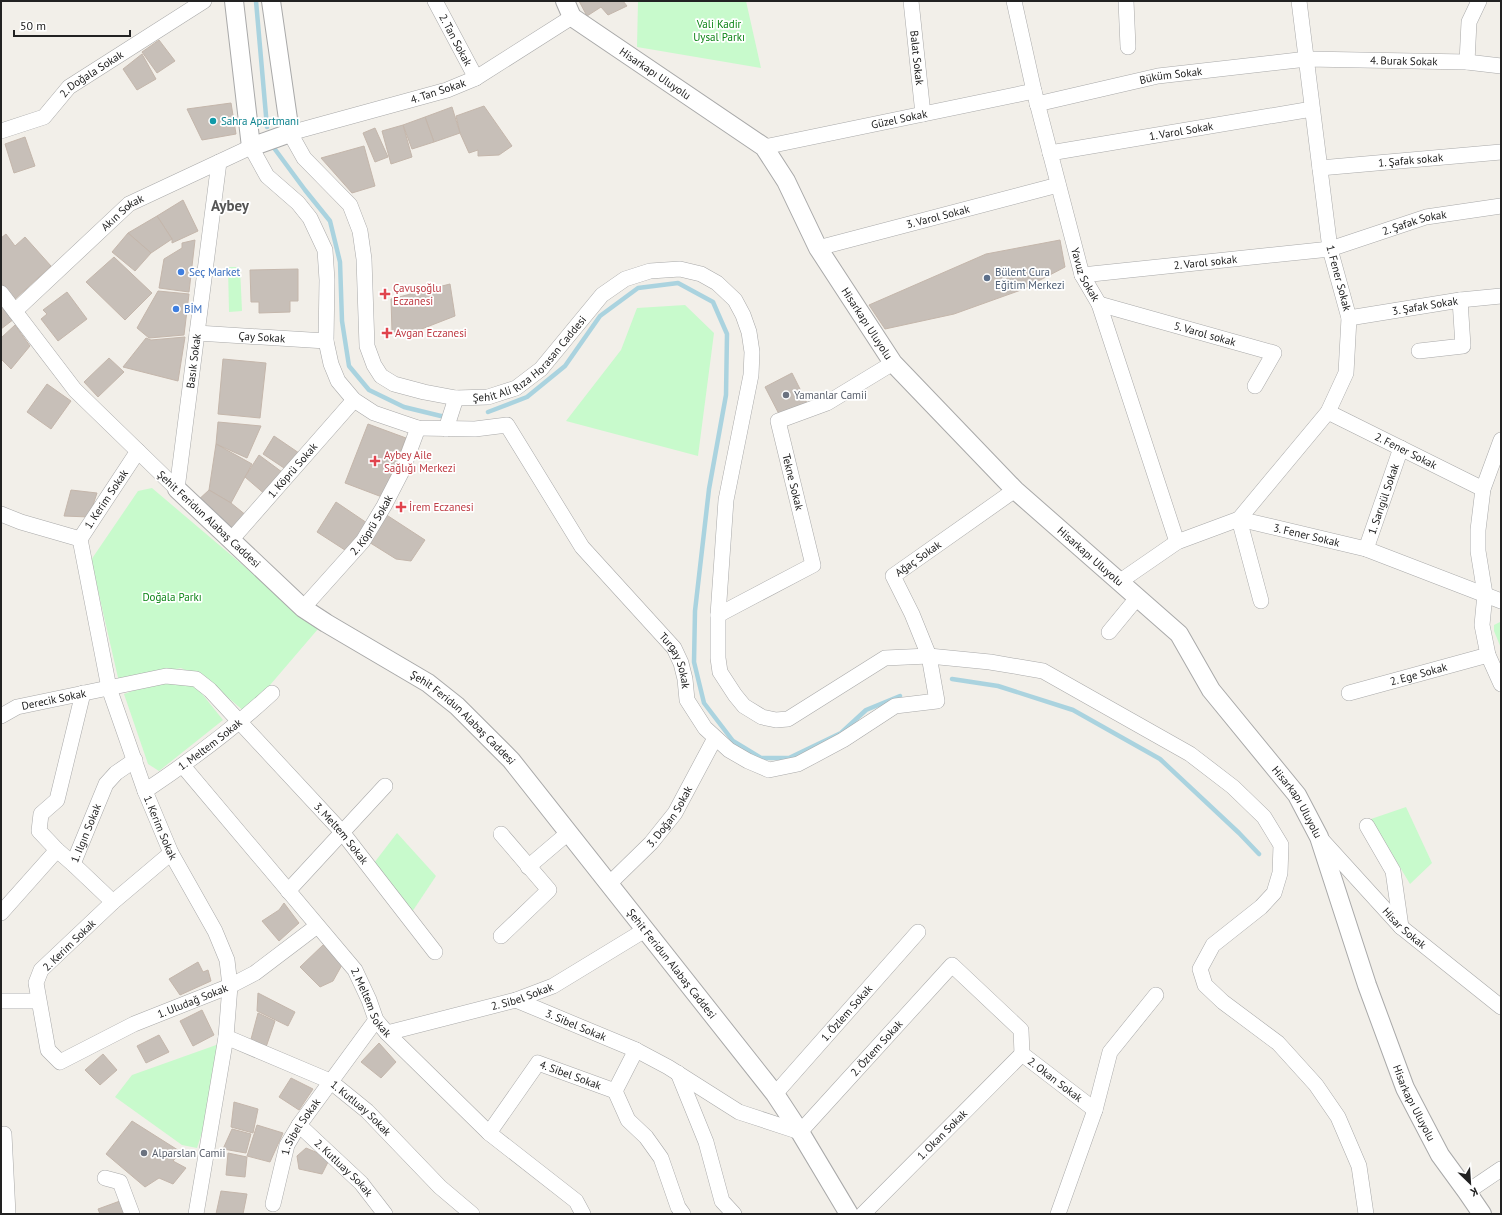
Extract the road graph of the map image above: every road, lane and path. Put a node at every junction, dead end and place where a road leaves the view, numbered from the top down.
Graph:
1 (204, 1) edge
2 (234, 1) edge
3 (271, 1) edge
4 (435, 1) edge
5 (565, 1) edge
6 (911, 1) edge
7 (1014, 1) edge
8 (1126, 1) edge
9 (1299, 1) edge
10 (1479, 1) edge
11 (572, 17) junction
12 (1128, 47) dead end
13 (1307, 59) junction
14 (1467, 62) junction
15 (1501, 66) edge
16 (476, 78) junction
17 (1036, 97) junction
18 (1312, 108) junction
19 (923, 114) junction
20 (1, 131) edge
21 (290, 133) junction
22 (251, 147) junction
23 (764, 147) junction
24 (1501, 152) edge
25 (1050, 153) junction
26 (219, 162) junction
27 (1320, 168) junction
28 (1058, 185) junction
29 (1501, 206) edge
30 (818, 248) junction
31 (1330, 249) junction
32 (1082, 274) junction
33 (1, 293) edge
34 (1501, 296) edge
35 (1460, 300) junction
36 (1099, 304) junction
37 (15, 311) junction
38 (1349, 318) junction
39 (197, 333) junction
40 (326, 341) junction
41 (1419, 351) dead end
42 (893, 363) junction
43 (1255, 386) dead end
44 (456, 398) junction
45 (354, 400) junction
46 (1328, 412) junction
47 (418, 428) junction
48 (446, 429) junction
49 (1501, 440) edge
50 (1401, 448) junction
51 (138, 451) junction
52 (177, 489) junction
53 (1483, 489) junction
54 (1015, 490) junction
55 (1, 514) edge
56 (1239, 519) junction
57 (80, 538) junction
58 (231, 540) junction
59 (1177, 542) junction
60 (1366, 549) junction
61 (1120, 582) junction
62 (1485, 594) junction
63 (1137, 598) junction
64 (1261, 601) dead end
65 (1501, 601) edge
66 (303, 608) junction
67 (718, 615) junction
68 (1109, 632) dead end
69 (1488, 655) junction
70 (929, 656) junction
71 (1501, 684) edge
72 (109, 688) junction
73 (82, 693) junction
74 (272, 693) dead end
75 (1349, 693) dead end
76 (1, 716) edge
77 (240, 723) junction
78 (715, 738) junction
79 (135, 760) junction
80 (183, 766) junction
81 (385, 786) dead end
82 (145, 790) junction
83 (1367, 826) dead end
84 (342, 832) junction
85 (568, 833) junction
86 (501, 834) dead end
87 (1319, 837) junction
88 (58, 850) junction
89 (171, 853) junction
90 (73, 864) junction
91 (528, 867) junction
92 (609, 884) junction
93 (288, 891) junction
94 (113, 902) junction
95 (1, 913) edge
96 (317, 926) junction
97 (1401, 927) junction
98 (645, 930) junction
99 (918, 932) dead end
100 (501, 936) dead end
101 (435, 952) dead end
102 (952, 965) joint
103 (230, 986) junction
104 (1156, 995) dead end
105 (516, 1000) junction
106 (1, 1001) edge
107 (38, 1001) junction
108 (1501, 1007) edge
109 (376, 1020) junction
110 (387, 1034) junction
111 (226, 1037) junction
112 (636, 1050) junction
113 (1022, 1054) junction
114 (60, 1062) joint
115 (678, 1073) junction
116 (330, 1081) junction
117 (615, 1091) junction
118 (774, 1094) junction
119 (1095, 1110) junction
120 (299, 1125) junction
121 (800, 1132) junction
122 (489, 1133) junction
123 (3, 1134) edge
124 (1501, 1169) edge
125 (105, 1178) dead end
126 (440, 1187) junction
127 (1467, 1192) junction
128 (273, 1204) dead end
129 (680, 1210) edge
130 (8, 1214) edge
131 (132, 1214) edge
132 (196, 1214) edge
133 (384, 1214) edge
134 (454, 1214) edge
135 (472, 1214) edge
136 (583, 1214) edge
137 (734, 1214) edge
138 (849, 1214) edge
139 (863, 1214) edge
140 (1058, 1214) edge
141 (1366, 1214) edge
142 (1482, 1214) edge

1 - 20 street, 2. Doğala Sokak
2 - 22 street
3 - 21 street, Şehit Ali Rıza Horasan Caddesi
4 - 16 street, 2. Tan Sokak
5 - 11 street
6 - 19 street, Balat Sokak
7 - 17 street, Yavuz Sokak
8 - 12 street
9 - 13 street, 1. Fener Sokak
10 - 14 street
11 - 16 street, 4. Tan Sokak
11 - 23 street, Hisarkapı Uluyolu
13 - 14 street, 4. Burak Sokak
13 - 17 street, Büküm Sokak
13 - 18 street, 1. Fener Sokak
14 - 15 street, 4. Burak Sokak
16 - 21 street, 4. Tan Sokak
17 - 19 street, Güzel Sokak
17 - 25 street, Yavuz Sokak
18 - 25 street, 1. Varol Sokak
18 - 27 street, 1. Fener Sokak
19 - 23 street, Güzel Sokak
21 - 22 street
21 - 44 street, Şehit Ali Rıza Horasan Caddesi
22 - 26 street, Akın Sokak
22 - 40 street
23 - 30 street, Hisarkapı Uluyolu
24 - 27 street, 1. Şafak sokak
25 - 28 street, Yavuz Sokak
26 - 37 street, Akın Sokak
26 - 39 street, Basık Sokak
27 - 31 street, 1. Fener Sokak
28 - 30 street, 3. Varol Sokak
28 - 32 street, Yavuz Sokak
29 - 31 street, 2. Şafak Sokak
30 - 42 street, Hisarkapı Uluyolu
31 - 32 street, 2. Varol sokak
31 - 38 street, 1. Fener Sokak
32 - 36 street, Yavuz Sokak
33 - 37 street, Şehit Feridun Alabaş Caddesi
34 - 35 street, 3. Şafak Sokak
35 - 38 street, 3. Şafak Sokak
35 - 41 street
36 - 43 street, 5. Varol sokak
36 - 59 street, Yavuz Sokak
37 - 51 street, Şehit Feridun Alabaş Caddesi
38 - 46 street, 1. Fener Sokak
39 - 40 street, Çay Sokak
39 - 52 street, Basık Sokak
40 - 45 street
42 - 54 street, Hisarkapı Uluyolu
42 - 67 street, Tekne Sokak
44 - 48 street
44 - 67 street, Şehit Ali Rıza Horasan Caddesi
45 - 47 street
45 - 58 street, 1. Köprü Sokak
46 - 50 street, 2. Fener Sokak
46 - 56 street, 1. Fener Sokak
47 - 48 street
47 - 66 street, 2. Köprü Sokak
48 - 78 street, Turgay Sokak
49 - 53 street
50 - 53 street, 2. Fener Sokak
50 - 60 street, 1. Sarıgül Sokak
51 - 52 street, Şehit Feridun Alabaş Caddesi
51 - 57 street, 1. Kerim Sokak
52 - 58 street, Şehit Feridun Alabaş Caddesi
53 - 62 street
54 - 61 street, Hisarkapı Uluyolu
54 - 70 street, Ağaç Sokak
55 - 57 street
56 - 59 street
56 - 60 street, 3. Fener Sokak
56 - 64 street
57 - 72 street, 1. Kerim Sokak
58 - 66 street, Şehit Feridun Alabaş Caddesi
59 - 61 street
60 - 62 street, 3. Fener Sokak
61 - 63 street, Hisarkapı Uluyolu
62 - 65 street, 3. Fener Sokak
62 - 69 street
63 - 68 street
63 - 87 street, Hisarkapı Uluyolu
66 - 85 street, Şehit Feridun Alabaş Caddesi
67 - 70 street, Şehit Ali Rıza Horasan Caddesi
69 - 71 street
69 - 75 street, 2. Ege Sokak
70 - 78 street, Turgay Sokak
70 - 141 street, Şehit Ali Rıza Horasan Caddesi
72 - 73 street, Derecik Sokak
72 - 77 street, Derecik Sokak
72 - 79 street, 1. Kerim Sokak
73 - 76 street, Derecik Sokak
73 - 88 street
74 - 77 street, 1. Meltem Sokak
77 - 80 street, 1. Meltem Sokak
77 - 84 street, 3. Meltem Sokak
78 - 92 street, 3. Doğan Sokak
79 - 82 street, 1. Kerim Sokak
79 - 90 street, 1. Ilgın Sokak
80 - 82 street, 1. Meltem Sokak
80 - 93 street, 2. Meltem Sokak
81 - 84 street
82 - 89 street, 1. Kerim Sokak
83 - 97 street
84 - 93 street
84 - 101 street, 3. Meltem Sokak
85 - 91 street
85 - 92 street, Şehit Feridun Alabaş Caddesi
86 - 91 street
87 - 97 street, Hisar Sokak
87 - 127 street, Hisarkapı Uluyolu
88 - 90 street, 1. Ilgın Sokak
88 - 95 street, 1. Ilgın Sokak
89 - 94 street, 2. Kerim Sokak
89 - 103 street, 1. Kerim Sokak
90 - 94 street
91 - 100 street
92 - 98 street, Şehit Feridun Alabaş Caddesi
93 - 96 street, 2. Meltem Sokak
94 - 107 street, 2. Kerim Sokak
96 - 103 street, 1. Uludağ Sokak
96 - 109 street, 2. Meltem Sokak
97 - 108 street, Hisar Sokak
98 - 105 street, 2. Sibel Sokak
98 - 118 street, Şehit Feridun Alabaş Caddesi
99 - 118 street, 1. Özlem Sokak
102 - 113 street, 2. Okan Sokak
102 - 121 street, 2. Özlem Sokak
103 - 111 street, 1. Kerim Sokak
103 - 114 street, 1. Uludağ Sokak
104 - 119 street
105 - 110 street, 2. Sibel Sokak
105 - 112 street, 3. Sibel Sokak
106 - 107 street
107 - 114 street, 2. Kerim Sokak
109 - 110 street, 2. Meltem Sokak
109 - 116 street, 1. Sibel Sokak
110 - 122 street, 2. Meltem Sokak
111 - 116 street, 1. Kutluay Sokak
111 - 132 street, 1. Kerim Sokak
112 - 115 street, 3. Sibel Sokak
112 - 117 street
113 - 119 street, 2. Okan Sokak
113 - 139 street, 1. Okan Sokak
115 - 121 street, 3. Sibel Sokak
115 - 137 street
116 - 120 street, 1. Sibel Sokak
116 - 126 street, 1. Kutluay Sokak
117 - 122 street, 4. Sibel Sokak
117 - 129 street
118 - 121 street, Şehit Feridun Alabaş Caddesi
119 - 140 street
120 - 128 street, 1. Sibel Sokak
120 - 133 street, 2. Kutluay Sokak
121 - 138 street, Şehit Feridun Alabaş Caddesi
122 - 136 street, 2. Meltem Sokak
123 - 130 street
124 - 127 street
125 - 131 street
126 - 134 street
126 - 135 street, 1. Kutluay Sokak
127 - 142 street, Hisarkapı Uluyolu

